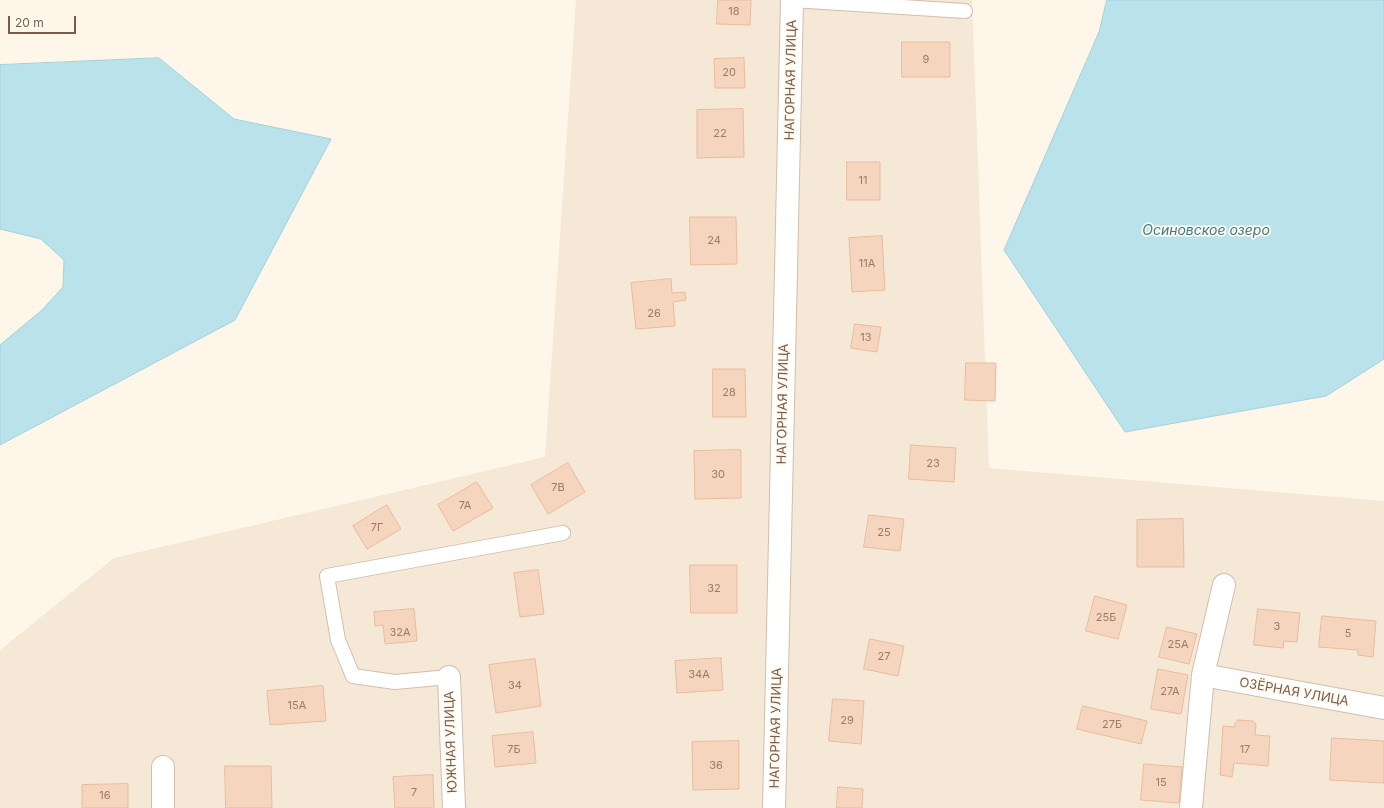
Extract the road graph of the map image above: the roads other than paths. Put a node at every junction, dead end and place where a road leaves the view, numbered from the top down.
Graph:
1 (792, 0) edge
2 (965, 11) dead end
3 (562, 533) dead end
4 (1224, 585) dead end
5 (1203, 675) junction
6 (449, 677) joint
7 (1384, 708) edge
8 (163, 767) dead end
9 (163, 808) edge
10 (454, 808) edge
11 (774, 808) edge
12 (1191, 808) edge

1 - 2 lane
1 - 11 street, НАГОРНАЯ УЛИЦА
3 - 6 lane
4 - 5 street
5 - 7 street, ОЗЁРНАЯ УЛИЦА
5 - 12 street
6 - 10 street, ЮЖНАЯ УЛИЦА
8 - 9 street

